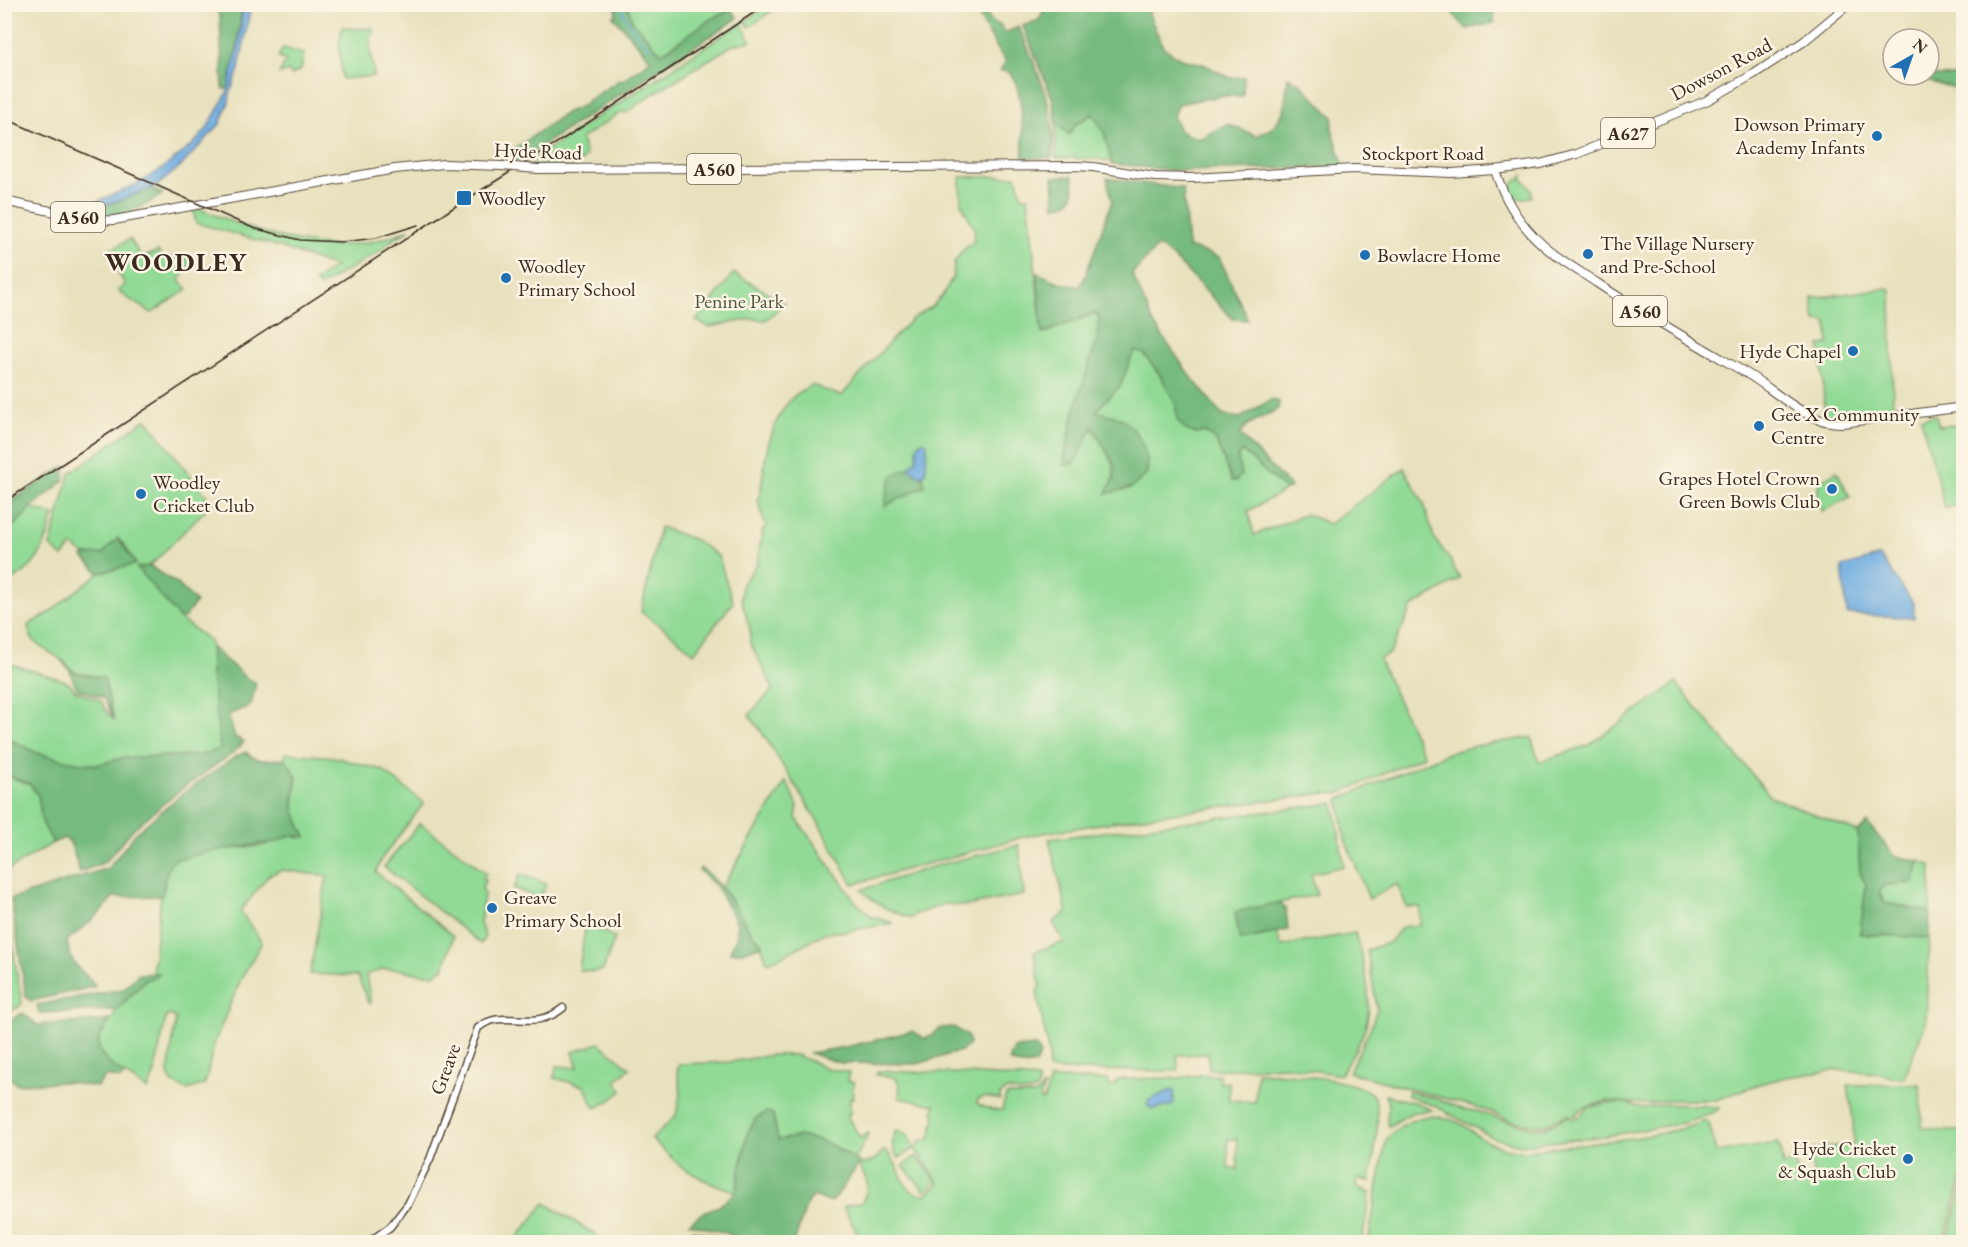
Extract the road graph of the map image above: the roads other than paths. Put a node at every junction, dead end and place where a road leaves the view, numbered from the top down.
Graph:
1 (1849, 4) edge
2 (1077, 166) joint
3 (1495, 170) junction
4 (4, 201) edge
5 (1964, 407) edge
6 (563, 1008) dead end
7 (369, 1242) edge

1 - 3 main road, Dowson Road / A627
2 - 3 main road, Stockport Road / A560
2 - 4 main road, Hyde Road / A560, bridge
3 - 5 main road, Stockport Road / A560
6 - 7 street, Greave

